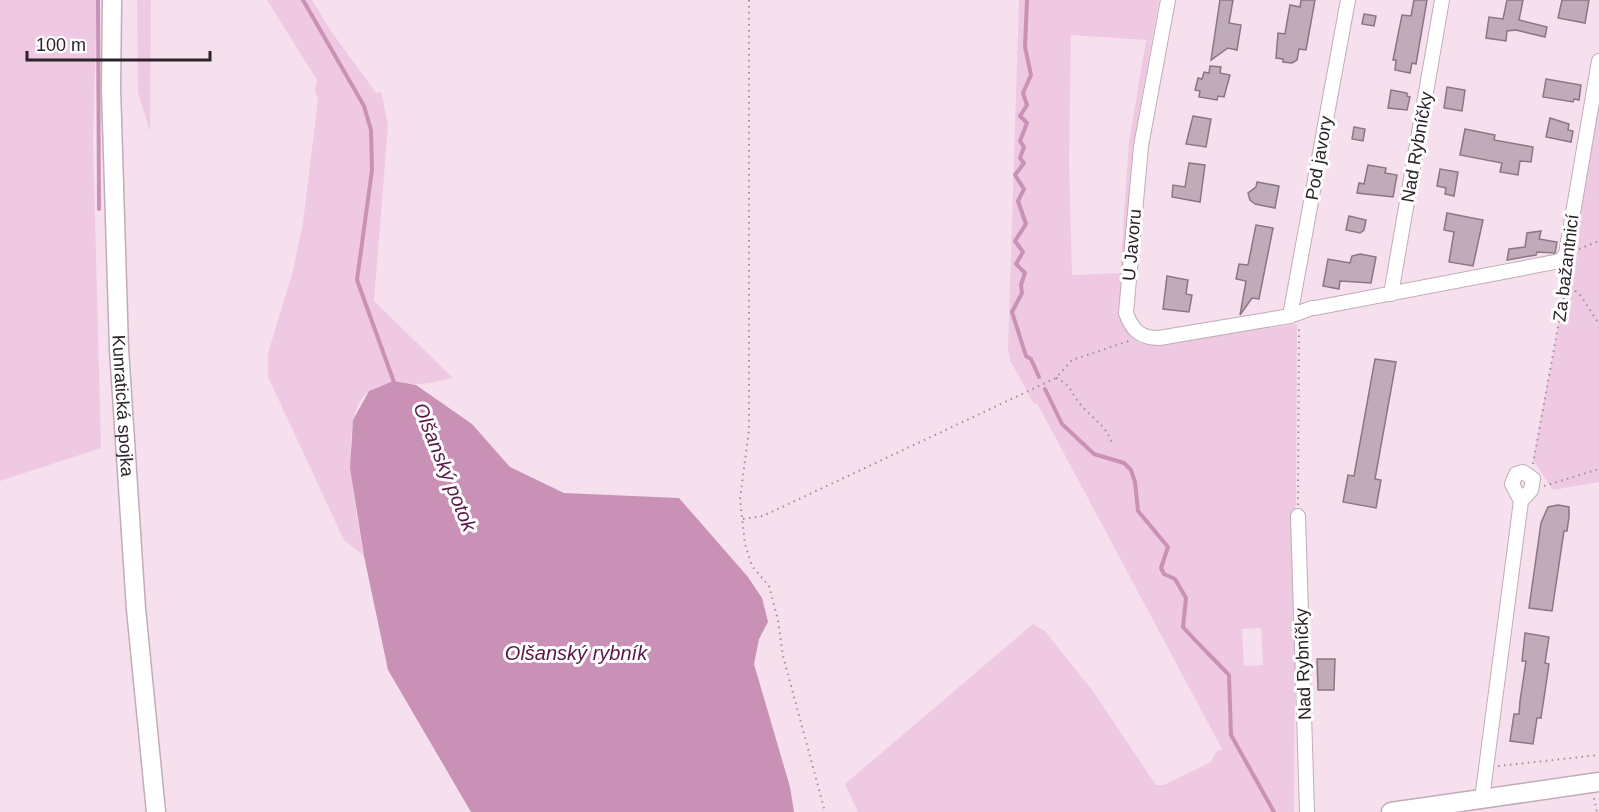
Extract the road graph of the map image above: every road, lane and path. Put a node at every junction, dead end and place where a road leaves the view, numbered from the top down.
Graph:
1 (112, 0) edge
2 (749, 0) edge
3 (1168, 0) edge
4 (1347, 0) edge
5 (1442, 0) edge
6 (1599, 61) edge
7 (1599, 241) edge
8 (1566, 254) junction
9 (1566, 283) junction
10 (1391, 294) junction
11 (1304, 311) junction
12 (1599, 324) edge
13 (1139, 333) junction
14 (1056, 378) junction
15 (1113, 445) dead end
16 (1599, 469) edge
17 (1531, 475) junction
18 (1532, 490) junction
19 (1521, 501) junction
20 (1298, 516) joint
21 (743, 519) junction
22 (1599, 755) edge
23 (1486, 766) junction
24 (1596, 786) edge
25 (1482, 799) junction
26 (824, 811) edge
27 (156, 812) edge
28 (1307, 812) edge
29 (1391, 812) edge
30 (1596, 812) edge

1 - 27 main road, Kunratická spojka
2 - 21 path
3 - 13 street, U Javoru
4 - 11 street, Pod javory
5 - 10 street, Nad Rybníčky
6 - 8 street, Za bažantnicí
7 - 8 path
8 - 9 path, Za bažantnicí
8 - 10 street
9 - 12 path
9 - 17 path, Za bažantnicí
10 - 11 street
11 - 13 street
11 - 20 path
13 - 14 path
14 - 15 path
14 - 21 path
16 - 18 path
17 - 18 street
17 - 19 street
18 - 19 street
19 - 23 street
20 - 28 street, Nad Rybníčky
21 - 26 path
22 - 23 path
23 - 25 street
24 - 25 main road
24 - 30 path
25 - 29 main road

